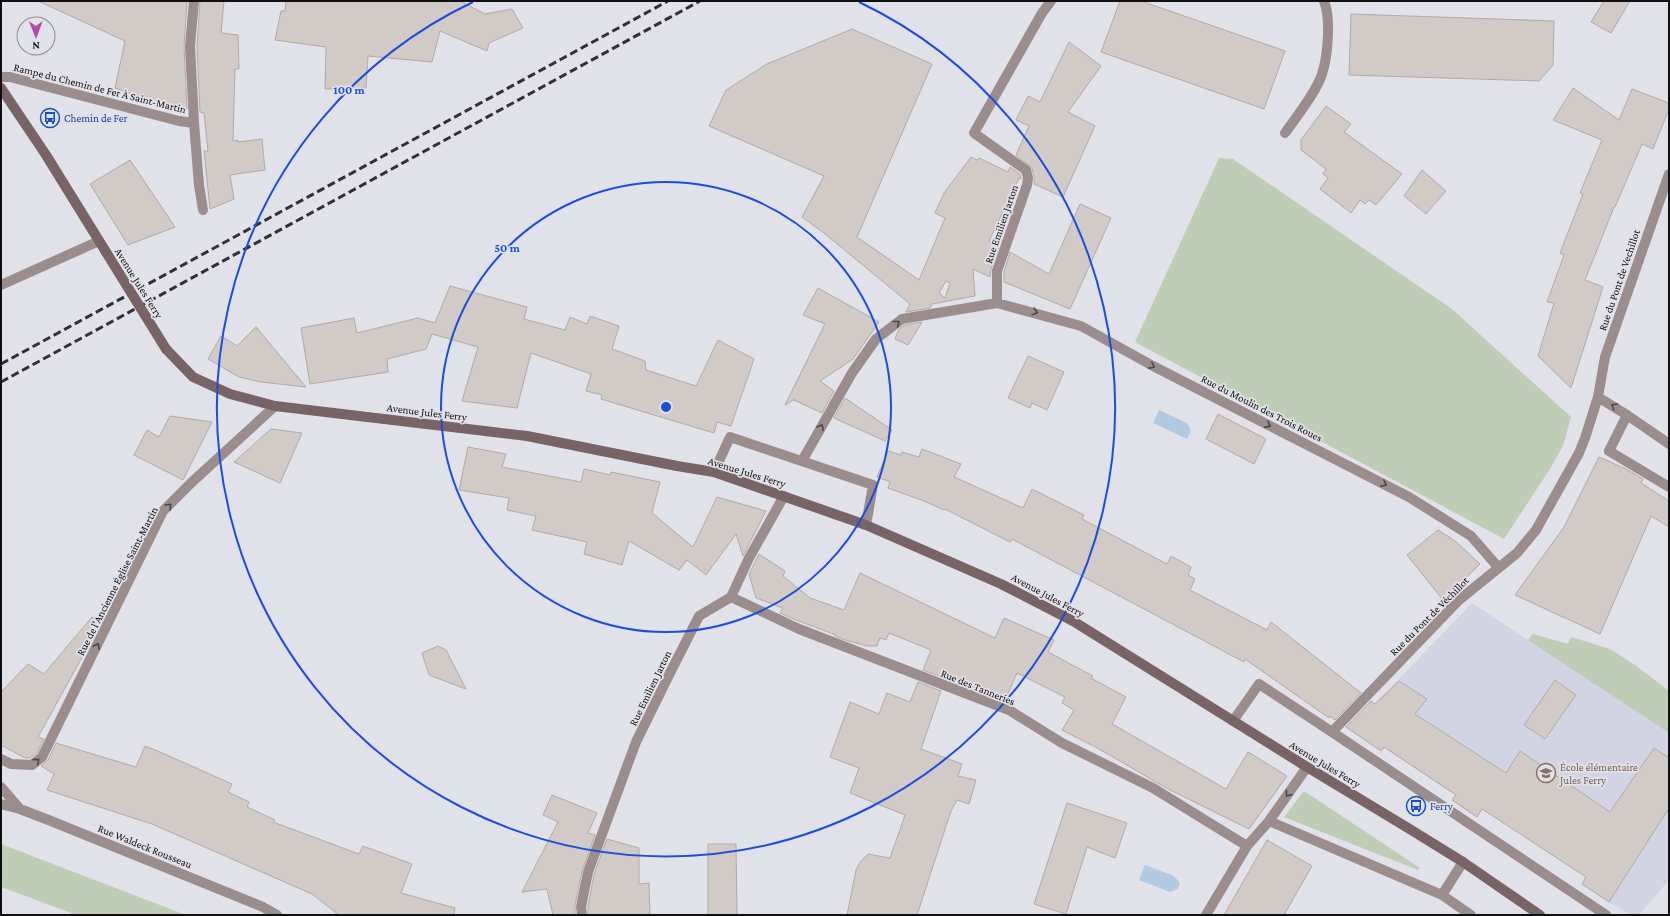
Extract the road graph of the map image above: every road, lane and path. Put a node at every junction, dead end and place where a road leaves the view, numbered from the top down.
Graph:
1 (194, 1) edge
2 (1051, 1) edge
3 (1324, 1) edge
4 (1, 77) edge
5 (1, 88) edge
6 (194, 123) junction
7 (1285, 133) dead end
8 (1669, 174) edge
9 (203, 210) dead end
10 (99, 241) junction
11 (1, 285) edge
12 (997, 303) junction
13 (1598, 397) junction
14 (275, 406) junction
15 (1627, 414) junction
16 (1669, 444) edge
17 (802, 461) junction
18 (714, 472) junction
19 (1669, 487) edge
20 (784, 496) junction
21 (866, 525) junction
22 (1498, 567) junction
23 (731, 597) junction
24 (1233, 721) junction
25 (1332, 732) junction
26 (1, 759) edge
27 (1307, 767) junction
28 (1, 788) edge
29 (1, 804) edge
30 (20, 809) junction
31 (1269, 821) junction
32 (1247, 846) junction
33 (1463, 862) junction
34 (1442, 895) junction
35 (277, 915) edge
36 (582, 915) edge
37 (1206, 915) edge
38 (1471, 915) edge
39 (1540, 915) edge
40 (1606, 915) edge

1 - 6 street, Rampe du Chemin de Fer À Saint-Martin
2 - 12 street, Rue Emilien Jarton
3 - 7 street
4 - 6 street, Rampe du Chemin de Fer À Saint-Martin
5 - 10 street, Avenue Jules Ferry
6 - 9 street, Rampe du Chemin de Fer À Saint-Martin
8 - 13 street, Rue du Pont de Vechillot
10 - 11 street
10 - 14 street, Avenue Jules Ferry, bridge
17 -> 12 street
12 -> 22 street, Rue du Moulin des Trois Roues
15 -> 13 street
13 - 22 street, Rue du Pont de Véchillot
14 - 18 street, Avenue Jules Ferry
26 -> 14 street, Rue de l'Ancienne Église Saint-Martin
15 - 16 street
15 - 19 street
17 - 18 street
17 - 21 street
18 - 20 street, Avenue Jules Ferry
20 - 21 street, Avenue Jules Ferry
20 - 23 street
21 - 24 street, Avenue Jules Ferry
22 - 25 street, Rue du Pont de Véchillot
23 - 32 street, Rue des Tanneries
23 - 36 street, Rue Emilien Jarton
24 - 25 street
24 - 27 street, Avenue Jules Ferry
25 - 40 street
27 -> 31 street
27 - 33 street, Avenue Jules Ferry
28 - 30 street
29 - 30 street, Rue Waldeck Rousseau
30 - 35 street, Rue Waldeck Rousseau
31 - 32 street
31 - 34 street
32 - 37 street
33 - 34 street
33 - 39 street, Avenue Jules Ferry
34 - 38 street

